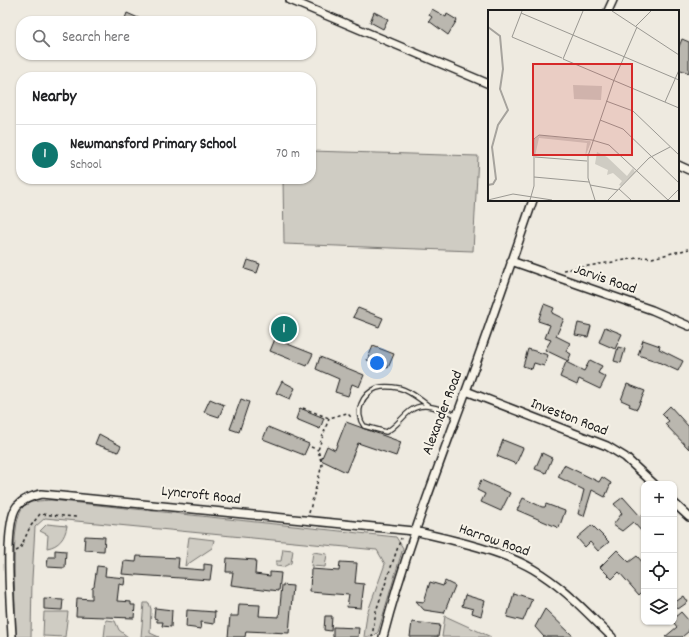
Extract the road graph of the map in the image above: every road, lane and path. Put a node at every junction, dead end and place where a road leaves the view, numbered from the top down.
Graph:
1 (290, 0) edge
2 (613, 0) edge
3 (608, 10) edge
4 (488, 84) edge
5 (679, 165) edge
6 (689, 170) edge
7 (533, 201) edge
8 (689, 249) edge
9 (511, 261) junction
10 (552, 275) junction
11 (689, 326) edge
12 (466, 391) junction
13 (429, 406) junction
14 (303, 408) dead end
15 (457, 414) junction
16 (329, 418) junction
17 (352, 418) dead end
18 (311, 447) dead end
19 (318, 450) junction
20 (651, 481) edge
21 (677, 506) edge
22 (76, 517) dead end
23 (689, 517) edge
24 (307, 520) junction
25 (401, 530) junction
26 (414, 531) junction
27 (10, 555) junction
28 (12, 637) edge
29 (372, 637) edge
30 (383, 637) edge
31 (612, 637) edge

1 - 4 street
2 - 3 street
5 - 6 street
7 - 9 street, Alexander Road
8 - 10 path
9 - 10 street, Jarvis Road
9 - 12 street, Alexander Road
10 - 11 street, Jarvis Road
12 - 15 street, Alexander Road
12 - 20 street, Investon Road
13 - 13 lane
13 - 15 lane
14 - 16 path
15 - 26 street, Alexander Road
16 - 17 path
16 - 19 path
18 - 19 path
19 - 24 path
21 - 23 street
22 - 27 path
24 - 25 street, Lyncroft Road
24 - 27 street, Lyncroft Road
25 - 26 street, Lyncroft Road
25 - 29 path
26 - 30 street, Alexander Road
26 - 31 street, Harrow Road
27 - 28 street, Lyncroft Road

